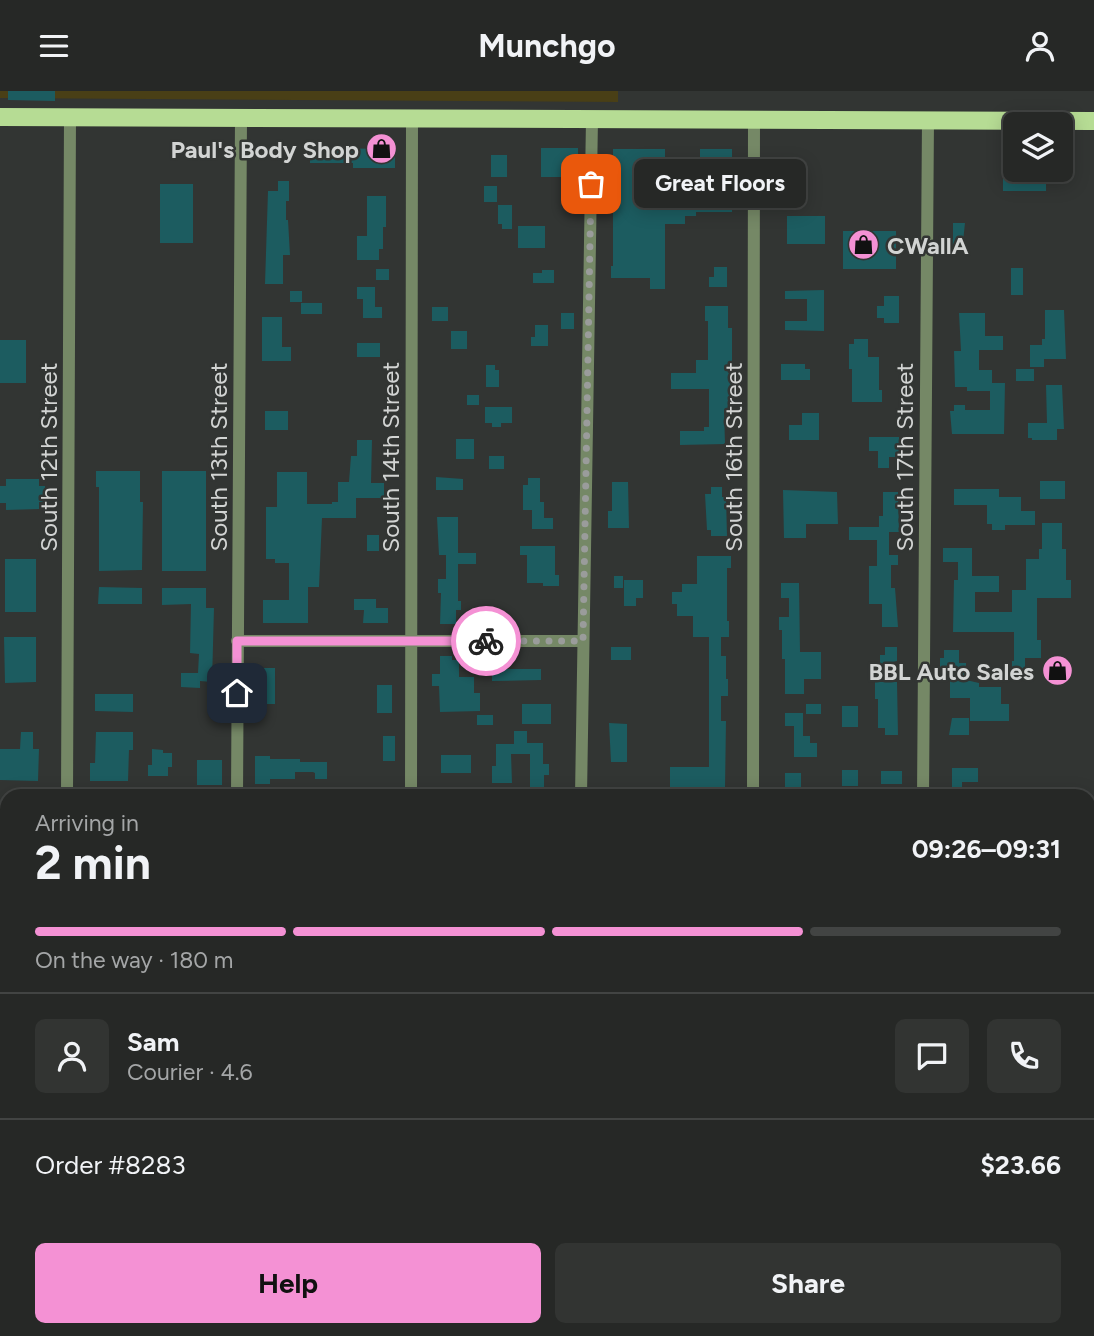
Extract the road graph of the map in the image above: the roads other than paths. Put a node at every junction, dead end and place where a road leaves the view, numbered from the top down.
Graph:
1 (0, 117) edge
2 (70, 117) junction
3 (412, 117) junction
4 (241, 118) junction
5 (592, 118) junction
6 (754, 118) junction
7 (928, 118) junction
8 (1094, 121) edge
9 (237, 641) junction
10 (411, 641) junction
11 (583, 641) junction
12 (67, 789) edge
13 (237, 789) edge
14 (411, 789) edge
15 (581, 789) edge
16 (753, 789) edge
17 (922, 789) edge

1 - 2 main road
2 - 4 main road
2 - 12 street, South 12th Street
3 - 4 main road
3 - 5 main road
3 - 10 street, South 14th Street
4 - 9 street, South 13th Street
5 - 6 main road
5 - 11 street
6 - 7 main road
6 - 16 street, South 16th Street
7 - 8 main road
7 - 17 street, South 17th Street
9 - 10 street
9 - 13 street, South 13th Street
10 - 11 street
10 - 14 street, South 14th Street
11 - 15 street

